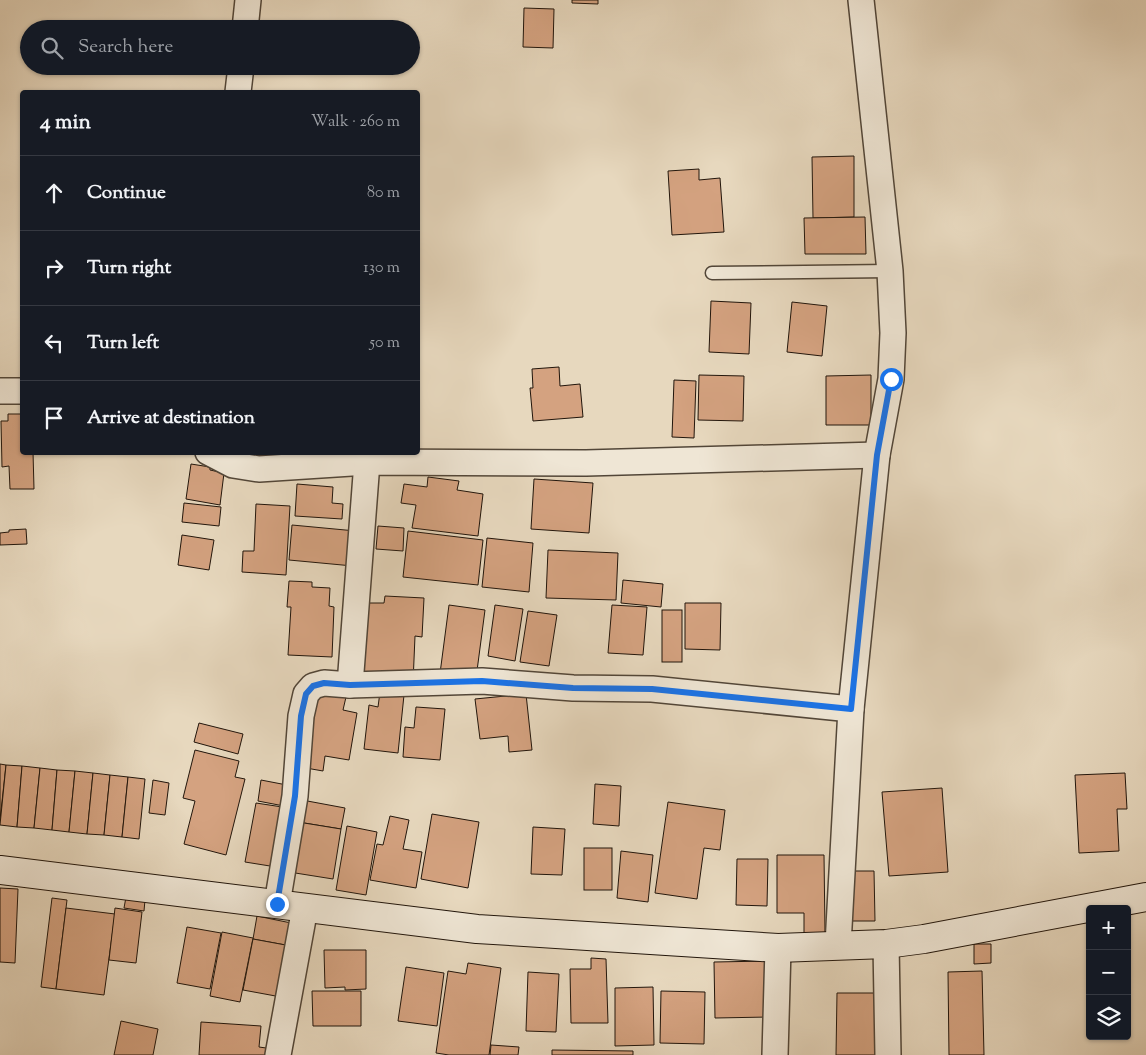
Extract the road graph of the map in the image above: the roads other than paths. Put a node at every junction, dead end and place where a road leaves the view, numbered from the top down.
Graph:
1 (248, 0) edge
2 (861, 0) edge
3 (246, 20) edge
4 (240, 75) edge
5 (238, 90) edge
6 (890, 271) junction
7 (712, 273) dead end
8 (0, 391) edge
9 (20, 391) edge
10 (214, 455) edge
11 (877, 455) junction
12 (367, 462) junction
13 (350, 685) junction
14 (851, 709) junction
15 (0, 870) edge
16 (1146, 897) edge
17 (277, 904) junction
18 (305, 908) junction
19 (886, 944) junction
20 (838, 945) junction
21 (778, 948) junction
22 (278, 1055) edge
23 (774, 1055) edge
24 (888, 1055) edge

1 - 3 street
2 - 6 street
4 - 5 street
6 - 7 lane
6 - 11 street
8 - 9 street
10 - 12 street
11 - 12 street
11 - 14 street
12 - 13 street
13 - 14 street
13 - 17 street
14 - 20 street
15 - 17 street
16 - 19 street
17 - 18 street
18 - 21 street
18 - 22 street
19 - 20 street
19 - 24 street
20 - 21 street
21 - 23 street

